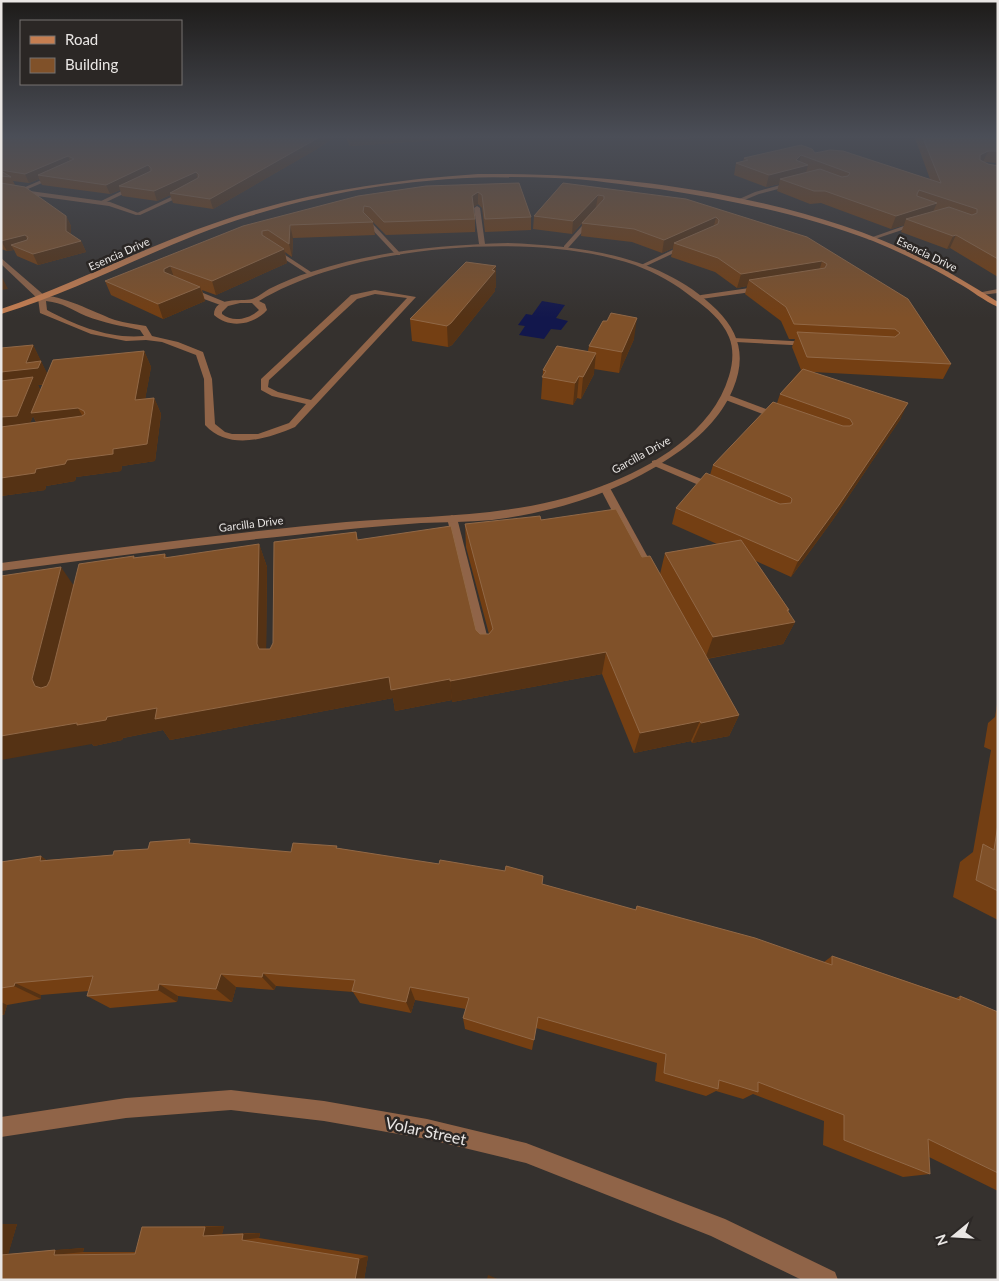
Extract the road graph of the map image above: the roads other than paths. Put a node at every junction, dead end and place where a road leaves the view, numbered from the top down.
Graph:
1 (64, 198) edge
2 (111, 198) edge
3 (176, 198) edge
4 (317, 198) edge
5 (726, 198) edge
6 (745, 198) edge
7 (740, 200) junction
8 (100, 203) junction
9 (476, 208) edge
10 (598, 210) edge
11 (368, 222) edge
12 (924, 222) edge
13 (870, 239) junction
14 (695, 242) edge
15 (482, 244) junction
16 (268, 246) edge
17 (566, 247) junction
18 (10, 254) dead end
19 (398, 254) junction
20 (1, 258) edge
21 (642, 266) junction
22 (311, 274) junction
23 (182, 287) edge
24 (769, 287) edge
25 (998, 291) edge
26 (981, 293) junction
27 (42, 298) junction
28 (701, 298) junction
29 (254, 301) junction
30 (226, 304) junction
31 (998, 304) edge
32 (1, 312) edge
33 (149, 338) junction
34 (736, 340) junction
35 (823, 344) edge
36 (726, 397) junction
37 (312, 403) junction
38 (786, 419) edge
39 (655, 463) junction
40 (605, 488) junction
41 (726, 493) edge
42 (452, 518) junction
43 (274, 533) junction
44 (274, 548) edge
45 (92, 555) junction
46 (1, 567) edge
47 (88, 572) edge
48 (656, 584) edge
49 (485, 650) edge
50 (1, 1127) edge
51 (827, 1280) edge

1 - 8 street
2 - 8 street
3 - 8 street
4 - 27 street, Esencia Drive
5 - 7 street, Esencia Drive
6 - 7 street
7 - 13 street, Esencia Drive
9 - 15 street
10 - 17 street
11 - 19 street
12 - 13 street
13 - 26 street, Esencia Drive
14 - 21 street
15 - 17 street
15 - 19 street
16 - 22 street
17 - 21 street
18 - 20 street
19 - 22 street
20 - 27 street
21 - 28 street
22 - 29 street
23 - 30 street
24 - 28 street
25 - 26 street
26 - 31 street, Esencia Drive
27 - 32 street, Esencia Drive
27 - 33 street
27 - 33 street
28 - 34 street
29 - 30 street
29 - 30 street
33 - 37 street
34 - 35 street
34 - 36 street, Garcilla Drive
36 - 38 street
36 - 39 street, Garcilla Drive
37 - 37 street
39 - 40 street, Garcilla Drive
39 - 41 street
40 - 42 street, Garcilla Drive
40 - 48 street
42 - 43 street, Garcilla Drive
42 - 49 street
43 - 44 street
43 - 45 street, Garcilla Drive
45 - 46 street, Garcilla Drive
45 - 47 street
50 - 51 street, Volar Street

